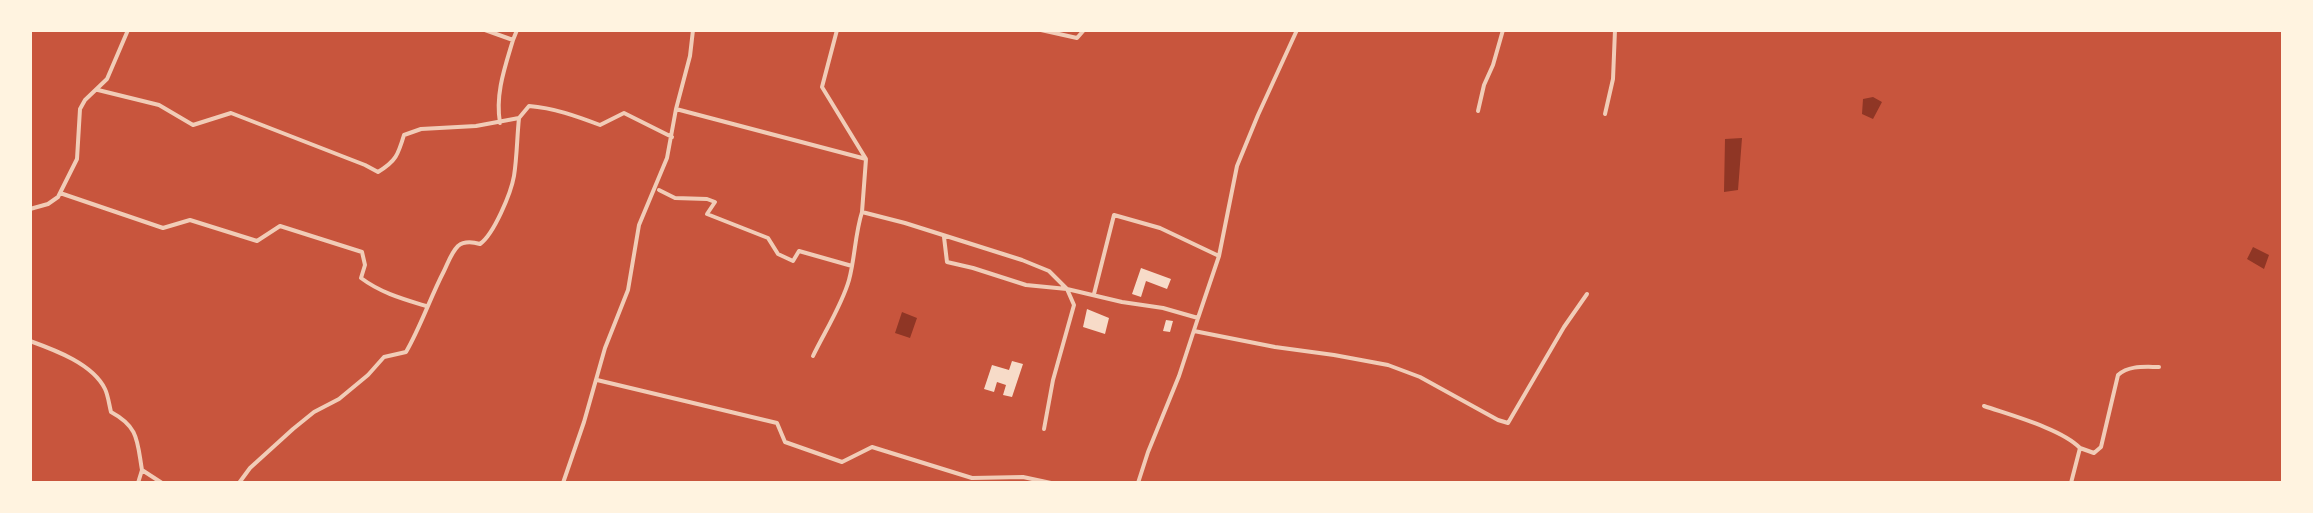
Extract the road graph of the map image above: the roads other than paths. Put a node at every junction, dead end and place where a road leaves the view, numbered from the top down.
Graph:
1 (128, 30) edge
2 (485, 30) edge
3 (517, 30) edge
4 (693, 30) edge
5 (837, 30) edge
6 (1041, 30) edge
7 (1084, 30) edge
8 (1297, 30) edge
9 (1503, 30) edge
10 (1615, 30) edge
11 (513, 40) junction
12 (98, 90) junction
13 (676, 109) junction
14 (1478, 111) dead end
15 (1605, 114) dead end
16 (519, 118) junction
17 (500, 123) junction
18 (672, 137) junction
19 (866, 159) junction
20 (660, 190) dead end
21 (60, 194) junction
22 (30, 209) edge
23 (862, 212) junction
24 (944, 237) junction
25 (1219, 256) junction
26 (852, 266) junction
27 (1067, 289) junction
28 (1094, 294) junction
29 (1587, 294) dead end
30 (426, 306) junction
31 (1198, 318) junction
32 (1194, 331) junction
33 (30, 340) edge
34 (813, 356) dead end
35 (2159, 367) dead end
36 (597, 380) junction
37 (1984, 406) dead end
38 (1044, 429) dead end
39 (2080, 448) junction
40 (142, 470) junction
41 (138, 483) edge
42 (162, 483) edge
43 (239, 483) edge
44 (562, 483) edge
45 (1051, 483) edge
46 (1138, 483) edge
47 (2071, 483) edge

1 - 12 street
2 - 11 street
3 - 11 street
4 - 13 street
5 - 19 street
6 - 7 street
8 - 25 street
9 - 14 street
10 - 15 street
11 - 17 street
12 - 17 street
12 - 21 street
13 - 18 street
13 - 19 street
16 - 17 street
16 - 18 street
16 - 30 street
18 - 36 street
19 - 23 street
20 - 26 street
21 - 22 street
21 - 30 street
23 - 24 street
23 - 26 street
24 - 27 street
24 - 27 street
25 - 28 street
25 - 31 street
26 - 34 street
27 - 28 street
27 - 38 street
28 - 31 street
29 - 32 street
30 - 43 street
31 - 32 street
32 - 46 street
33 - 40 street
35 - 39 street
36 - 44 street
36 - 45 street
37 - 39 street
39 - 47 street
40 - 41 street
40 - 42 street

